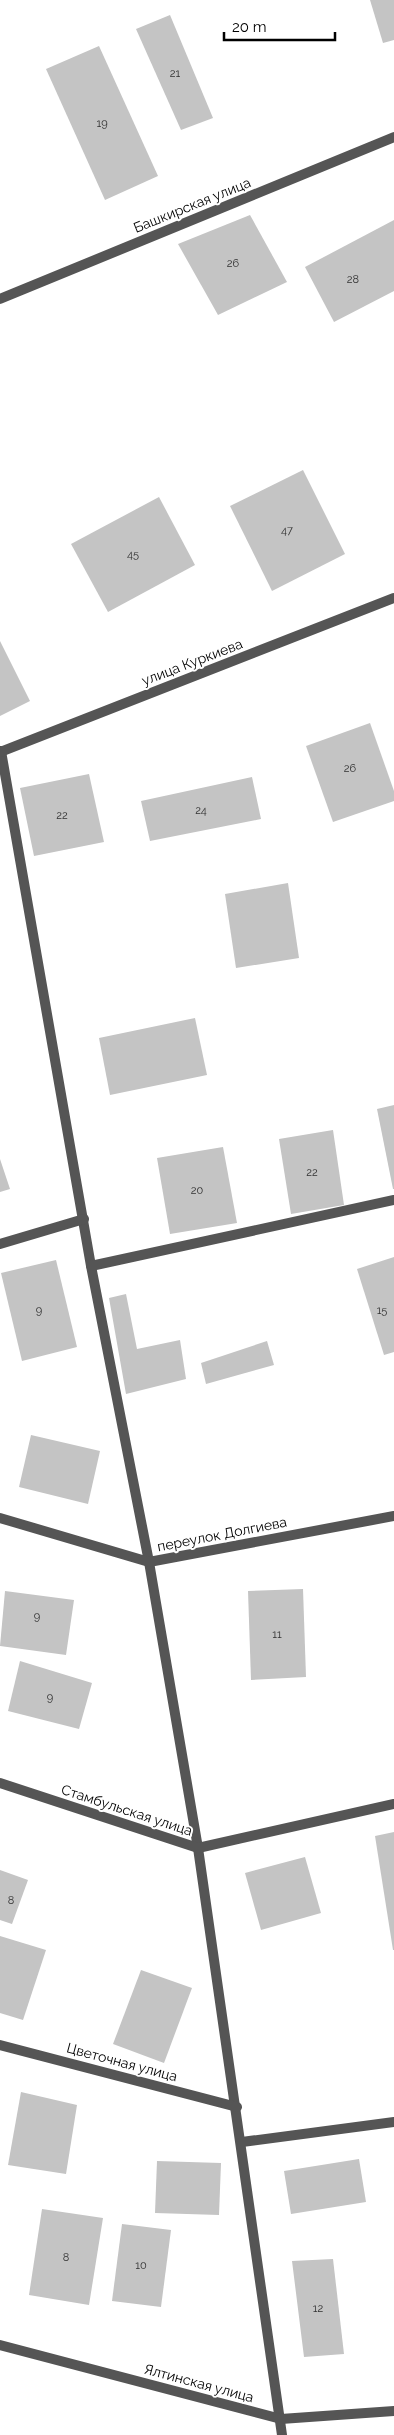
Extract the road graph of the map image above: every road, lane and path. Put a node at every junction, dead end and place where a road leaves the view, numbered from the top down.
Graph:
1 (394, 137) edge
2 (0, 299) edge
3 (394, 598) edge
4 (0, 752) edge
5 (394, 1200) edge
6 (84, 1219) junction
7 (0, 1244) edge
8 (91, 1266) junction
9 (394, 1516) edge
10 (0, 1518) edge
11 (148, 1562) junction
12 (0, 1783) edge
13 (394, 1804) edge
14 (198, 1848) junction
15 (0, 2045) edge
16 (236, 2106) junction
17 (394, 2122) edge
18 (242, 2142) junction
19 (0, 2345) edge
20 (394, 2411) edge
21 (281, 2419) junction
22 (282, 2435) edge

1 - 2 street, Башкирская улица
3 - 4 street, улица Куркиева
4 - 6 street
5 - 8 street
6 - 7 street
6 - 8 street
8 - 11 street
9 - 11 street, переулок Долгиева
10 - 11 street, переулок Долгиева
11 - 14 street
12 - 14 street, Стамбульская улица
13 - 14 street, Стамбульская улица
14 - 16 street
15 - 16 street, Цветочная улица
16 - 18 street
17 - 18 street
18 - 21 street
19 - 21 street, Ялтинская улица
20 - 21 street, Ялтинская улица
21 - 22 street

